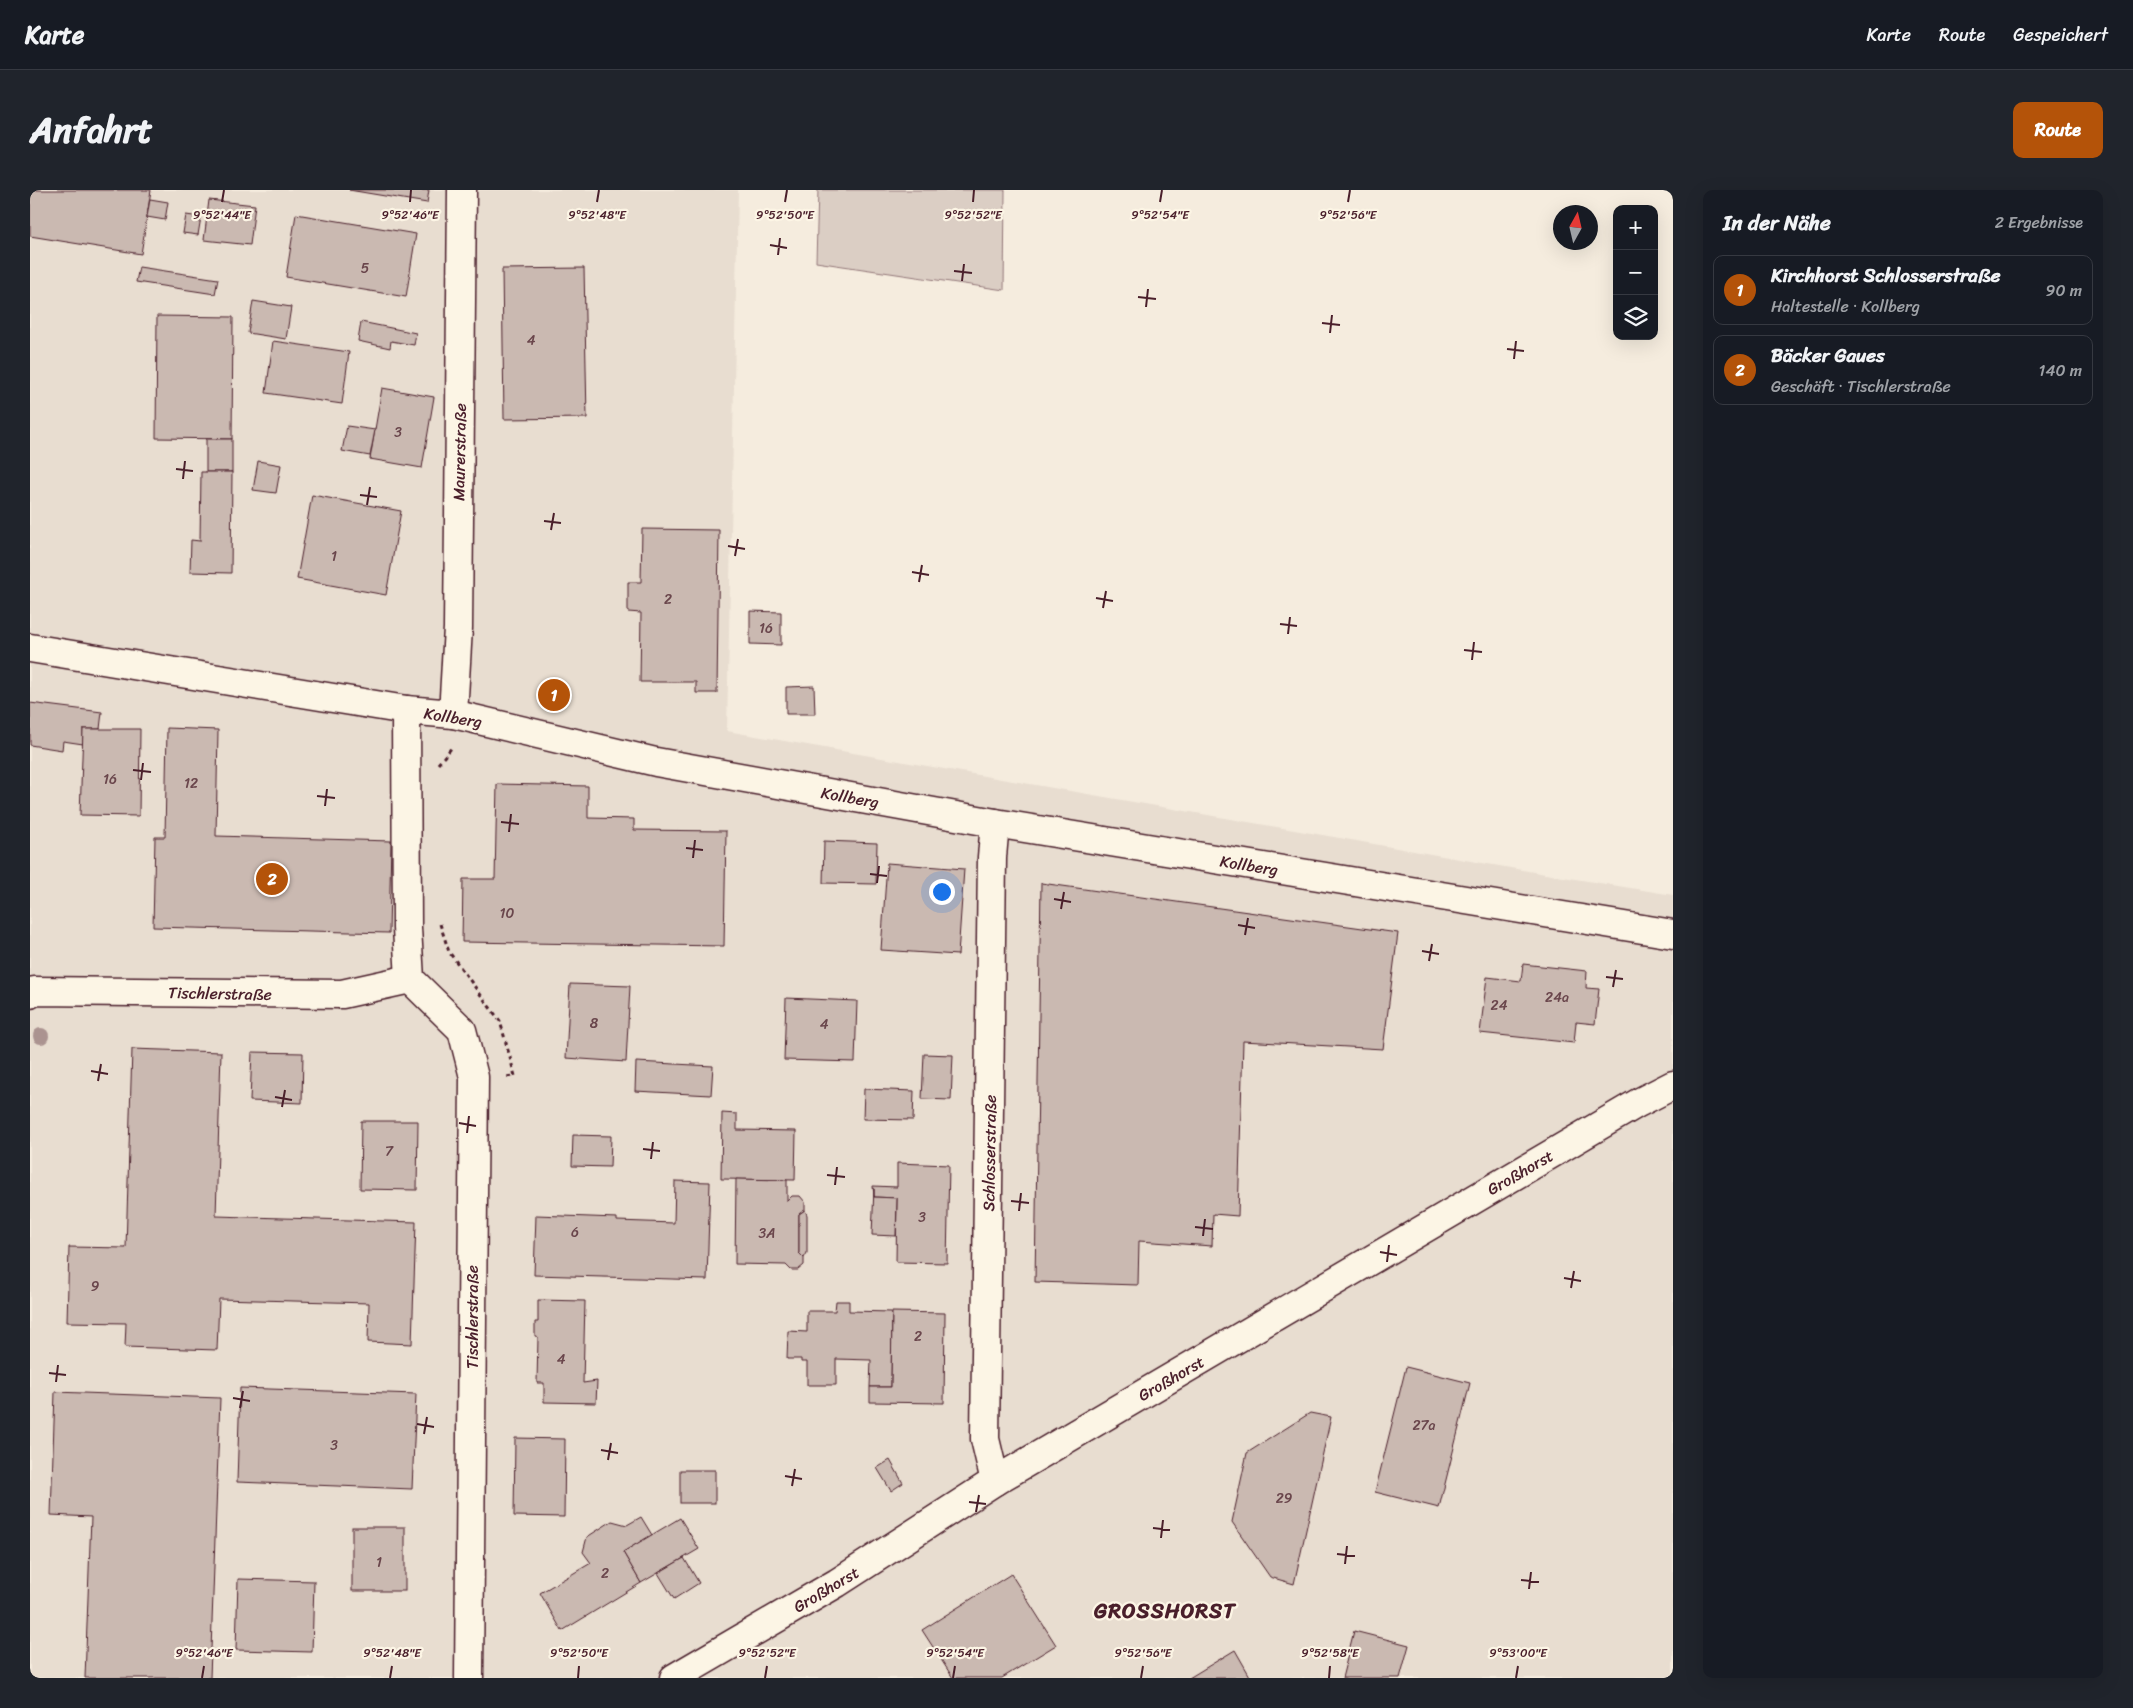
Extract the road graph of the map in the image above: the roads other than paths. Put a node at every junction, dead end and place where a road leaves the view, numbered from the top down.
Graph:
1 (462, 190) edge
2 (30, 648) edge
3 (406, 710) junction
4 (453, 714) junction
5 (995, 823) junction
6 (1673, 934) edge
7 (410, 979) junction
8 (30, 994) edge
9 (1673, 1085) edge
10 (995, 1481) junction
11 (469, 1678) edge
12 (674, 1678) edge

1 - 4 street, Maurerstraße
2 - 3 street, Kollberg
3 - 4 street, Kollberg
3 - 7 street
4 - 5 street, Kollberg
5 - 6 street, Kollberg
5 - 10 street, Schlosserstraße
7 - 8 street, Tischlerstraße
7 - 11 street, Tischlerstraße
9 - 10 street, Großhorst
10 - 12 street, Großhorst

